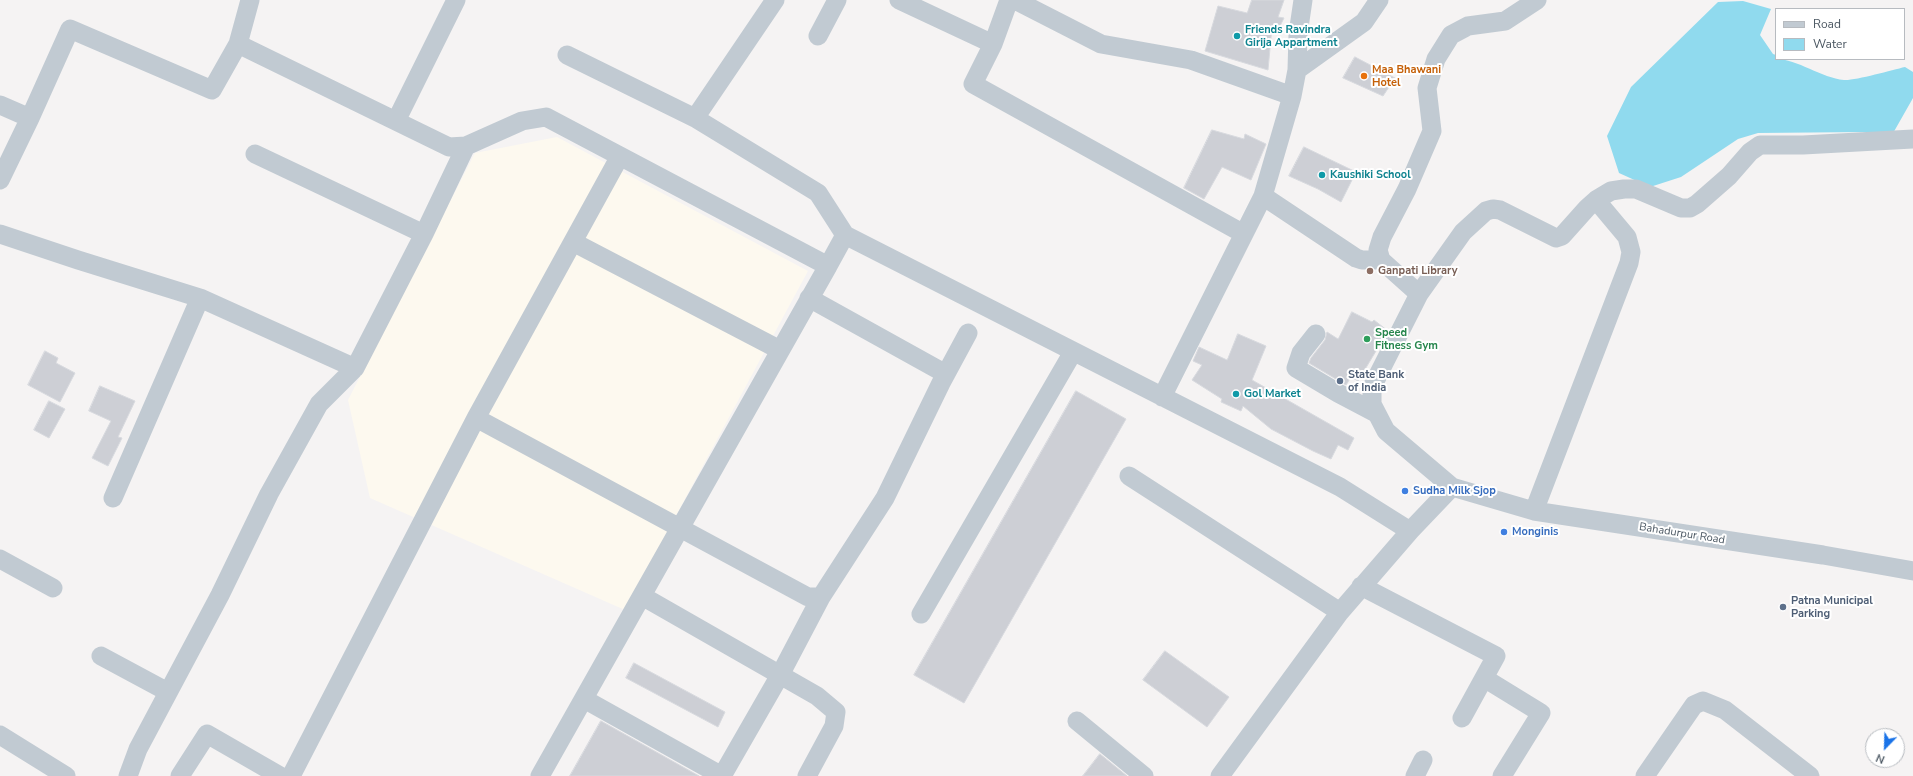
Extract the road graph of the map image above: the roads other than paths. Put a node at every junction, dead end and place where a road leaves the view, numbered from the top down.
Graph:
1 (250, 0) edge
2 (456, 0) edge
3 (775, 0) edge
4 (837, 0) edge
5 (1008, 0) edge
6 (1015, 0) edge
7 (1379, 0) edge
8 (1537, 0) edge
9 (909, 2) edge
10 (1297, 3) edge
11 (818, 36) dead end
12 (238, 44) junction
13 (993, 44) junction
14 (567, 55) dead end
15 (1297, 70) junction
16 (1292, 96) junction
17 (0, 105) edge
18 (30, 118) junction
19 (695, 118) junction
20 (396, 121) junction
21 (1913, 139) edge
22 (466, 146) junction
23 (255, 154) dead end
24 (620, 156) junction
25 (0, 180) edge
26 (1263, 196) junction
27 (1596, 200) junction
28 (0, 234) edge
29 (424, 234) junction
30 (1244, 234) junction
31 (845, 235) junction
32 (573, 242) junction
33 (1381, 260) junction
34 (828, 266) junction
35 (1419, 294) junction
36 (200, 298) junction
37 (810, 298) junction
38 (968, 333) dead end
39 (1316, 334) dead end
40 (780, 350) junction
41 (1074, 352) junction
42 (355, 368) junction
43 (946, 374) junction
44 (1162, 397) junction
45 (1376, 413) junction
46 (476, 418) junction
47 (1129, 476) dead end
48 (1452, 487) junction
49 (113, 498) dead end
50 (1534, 511) junction
51 (680, 529) junction
52 (1410, 531) junction
53 (0, 559) edge
54 (1913, 571) edge
55 (1361, 586) junction
56 (53, 588) dead end
57 (642, 596) junction
58 (821, 597) junction
59 (1340, 612) junction
60 (921, 614) dead end
61 (101, 656) dead end
62 (780, 675) junction
63 (1484, 678) junction
64 (168, 692) junction
65 (584, 700) junction
66 (1462, 718) dead end
67 (1077, 721) dead end
68 (0, 735) edge
69 (66, 776) edge
70 (128, 776) edge
71 (180, 776) edge
72 (280, 776) edge
73 (291, 776) edge
74 (540, 776) edge
75 (722, 776) edge
76 (807, 776) edge
77 (1144, 776) edge
78 (1220, 776) edge
79 (1502, 776) edge
80 (1645, 776) edge
81 (1810, 776) edge

1 - 12 street
2 - 20 street
3 - 19 street
4 - 11 street
5 - 13 street
6 - 16 street
7 - 15 street
8 - 33 street
9 - 13 street
10 - 15 street
12 - 18 street
12 - 20 street
13 - 30 street
14 - 19 street
15 - 16 street
16 - 26 street
17 - 18 street
18 - 25 street
19 - 31 street
20 - 22 street
21 - 27 street
22 - 24 street
22 - 29 street
23 - 29 street
24 - 32 street
24 - 34 street
26 - 30 street
26 - 33 street
27 - 35 street
27 - 50 street
28 - 36 street
29 - 42 street
30 - 44 street
31 - 34 street
31 - 41 street
32 - 40 street
32 - 46 street
33 - 35 street
34 - 37 street
35 - 45 street
36 - 42 street
36 - 49 street
37 - 40 street
37 - 43 street
38 - 43 street
39 - 45 street
40 - 51 street
41 - 44 street
41 - 60 street
42 - 64 street
43 - 58 street
44 - 52 street
45 - 48 street
46 - 51 street
46 - 73 street
47 - 59 street
48 - 50 street, Bahadurpur Road
48 - 52 street
50 - 54 street, Bahadurpur Road
51 - 57 street
51 - 58 street
52 - 55 street
53 - 56 street
55 - 59 street
55 - 63 street
57 - 62 street
57 - 65 street
58 - 62 street
59 - 78 street
61 - 64 street
62 - 75 street
62 - 76 street
63 - 66 street
63 - 79 street
64 - 70 street
65 - 74 street
65 - 75 street
67 - 77 street
68 - 69 street
71 - 72 street
80 - 81 street

